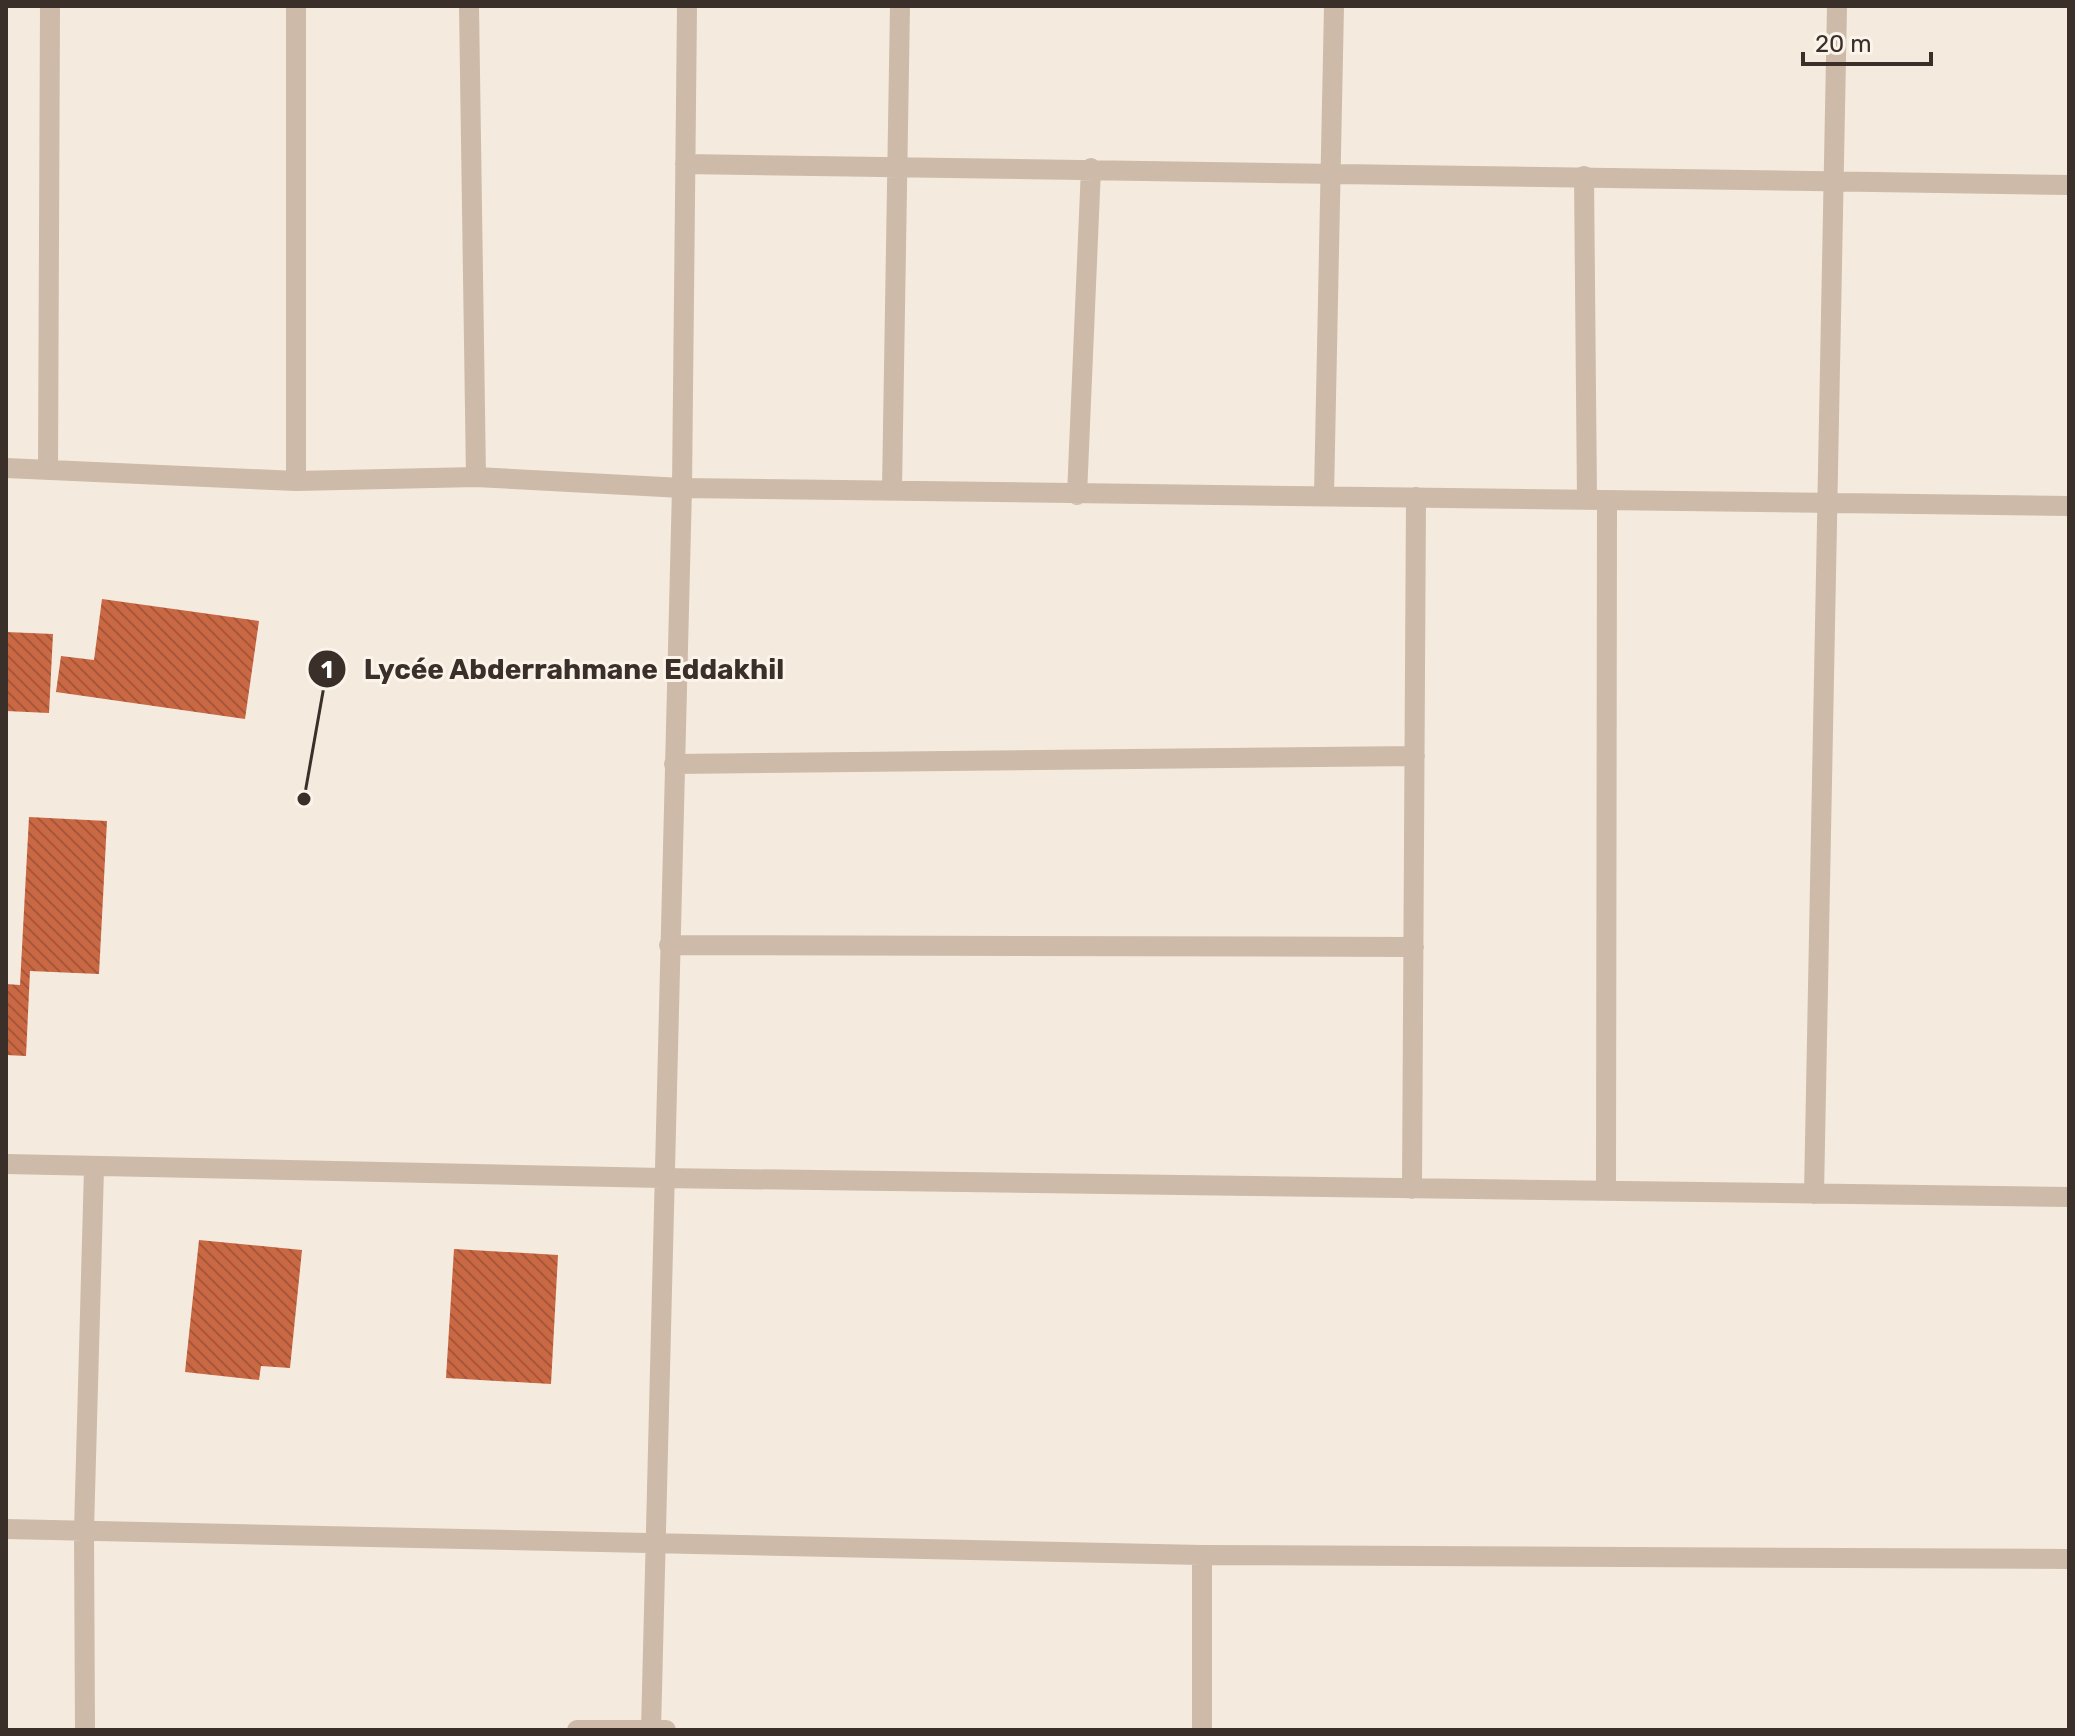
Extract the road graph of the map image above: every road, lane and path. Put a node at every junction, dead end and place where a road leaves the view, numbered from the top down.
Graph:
1 (50, 6) edge
2 (296, 6) edge
3 (469, 6) edge
4 (687, 6) edge
5 (900, 6) edge
6 (1334, 6) edge
7 (1837, 6) edge
8 (685, 164) junction
9 (898, 165) junction
10 (1091, 168) junction
11 (1331, 172) junction
12 (1584, 176) junction
13 (1834, 181) junction
14 (2069, 185) edge
15 (6, 468) edge
16 (48, 470) junction
17 (476, 477) junction
18 (296, 481) junction
19 (682, 488) junction
20 (892, 489) junction
21 (1077, 495) junction
22 (1324, 495) junction
23 (1416, 497) junction
24 (1597, 500) junction
25 (1829, 506) junction
26 (2069, 506) edge
27 (1415, 756) junction
28 (674, 764) junction
29 (669, 945) junction
30 (1414, 947) junction
31 (6, 1164) edge
32 (94, 1168) junction
33 (662, 1178) junction
34 (1412, 1189) junction
35 (1606, 1191) junction
36 (1814, 1194) junction
37 (2069, 1197) edge
38 (6, 1529) edge
39 (84, 1531) junction
40 (657, 1541) junction
41 (1202, 1555) junction
42 (2069, 1559) edge
43 (85, 1730) edge
44 (577, 1730) edge
45 (651, 1730) edge
46 (666, 1730) edge
47 (1202, 1730) edge

1 - 16 street
2 - 18 street
3 - 17 street
4 - 8 street
5 - 9 street
6 - 11 street
7 - 13 street
8 - 9 street
8 - 19 street
9 - 10 street
9 - 20 street
10 - 11 street
10 - 21 street
11 - 12 street
11 - 22 street
12 - 13 street
12 - 24 street
13 - 14 street
13 - 25 street
15 - 16 street
16 - 18 street
17 - 18 street
17 - 19 street
19 - 20 street
19 - 28 street
20 - 21 street
21 - 22 street
22 - 23 street
23 - 24 street
23 - 27 street
24 - 25 street
24 - 35 street
25 - 26 street
25 - 36 street
27 - 28 street
27 - 30 street
28 - 29 street
29 - 30 street
29 - 33 street
30 - 34 street
31 - 32 street
32 - 33 street
32 - 39 street
33 - 34 street
33 - 40 street
34 - 35 street
35 - 36 street
36 - 37 street
38 - 39 street
39 - 40 street
39 - 43 street
40 - 41 street
40 - 45 street
41 - 42 street
41 - 47 street
44 - 45 street
45 - 46 street

